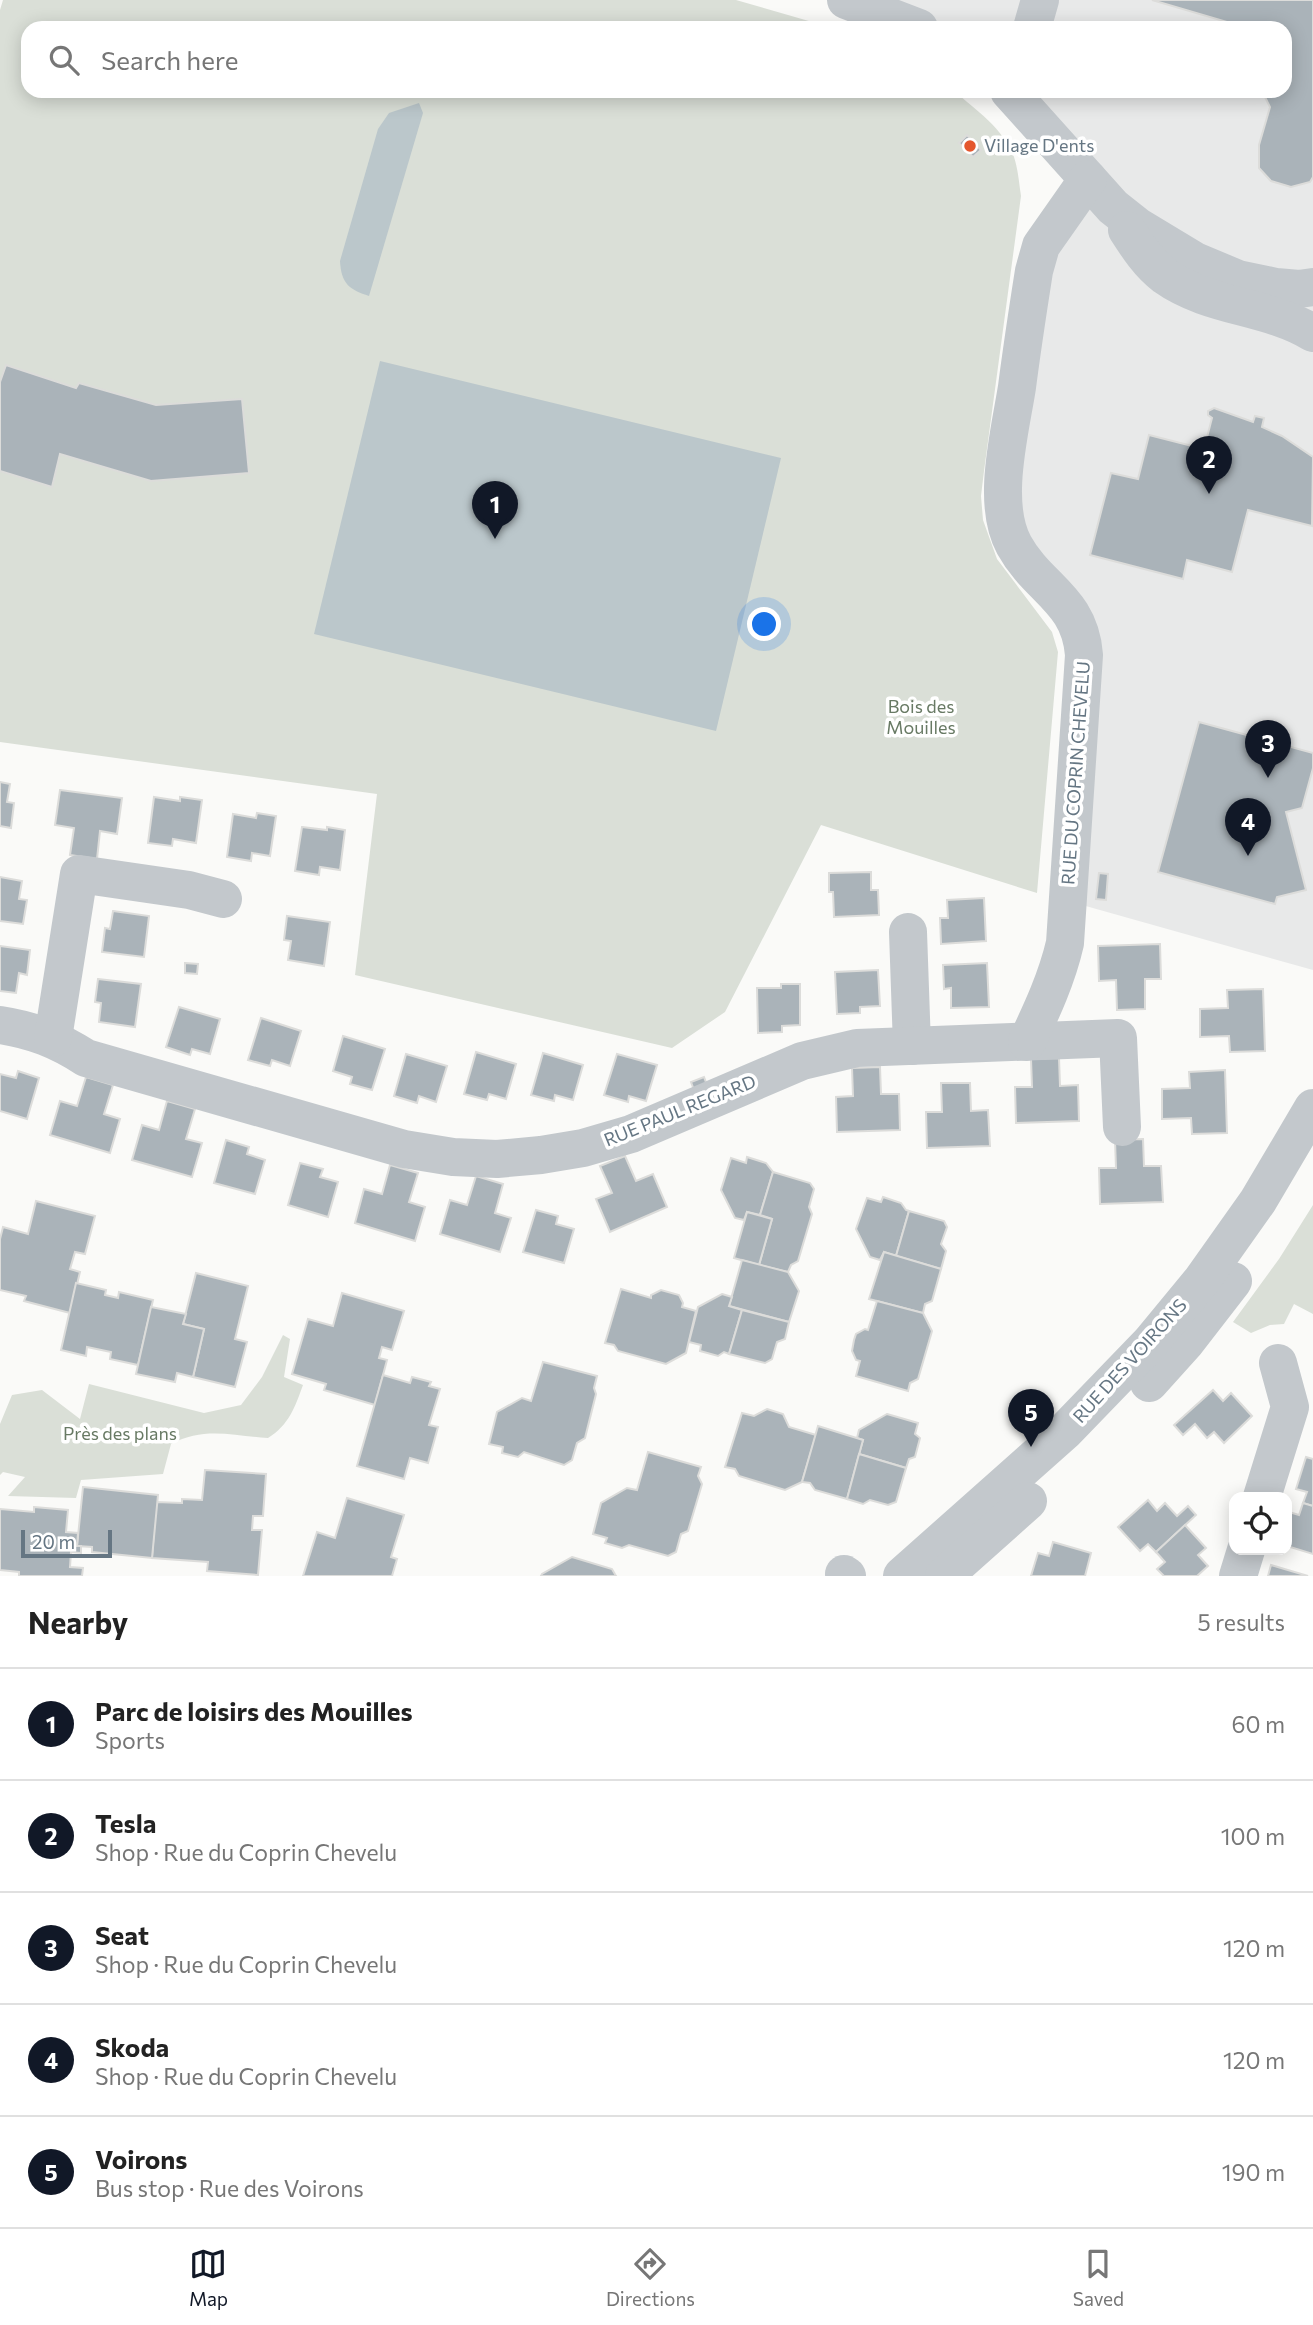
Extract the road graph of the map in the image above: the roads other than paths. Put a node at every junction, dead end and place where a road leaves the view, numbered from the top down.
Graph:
1 (846, 0) edge
2 (1040, 0) edge
3 (901, 21) edge
4 (1034, 21) edge
5 (1015, 98) edge
6 (1088, 179) junction
7 (1113, 207) junction
8 (1313, 287) edge
9 (1313, 333) edge
10 (223, 900) dead end
11 (908, 932) dead end
12 (0, 1025) edge
13 (53, 1038) junction
14 (1027, 1042) junction
15 (912, 1046) junction
16 (1313, 1108) edge
17 (1122, 1127) dead end
18 (1313, 1160) edge
19 (1278, 1363) dead end
20 (1264, 1492) edge
21 (1244, 1555) edge
22 (902, 1576) edge
23 (944, 1576) edge
24 (1238, 1576) edge

1 - 3 street
2 - 4 street
5 - 6 street
6 - 7 street
6 - 14 street, RUE DU COPRIN CHEVELU
7 - 8 street
7 - 9 street
10 - 13 street
11 - 15 street
12 - 13 street, RUE PAUL REGARD
13 - 15 street, RUE PAUL REGARD
14 - 15 street, RUE PAUL REGARD
14 - 17 street, RUE PAUL REGARD
16 - 22 street, RUE DES VOIRONS
18 - 23 street, RUE DES VOIRONS
19 - 20 street
21 - 24 street

